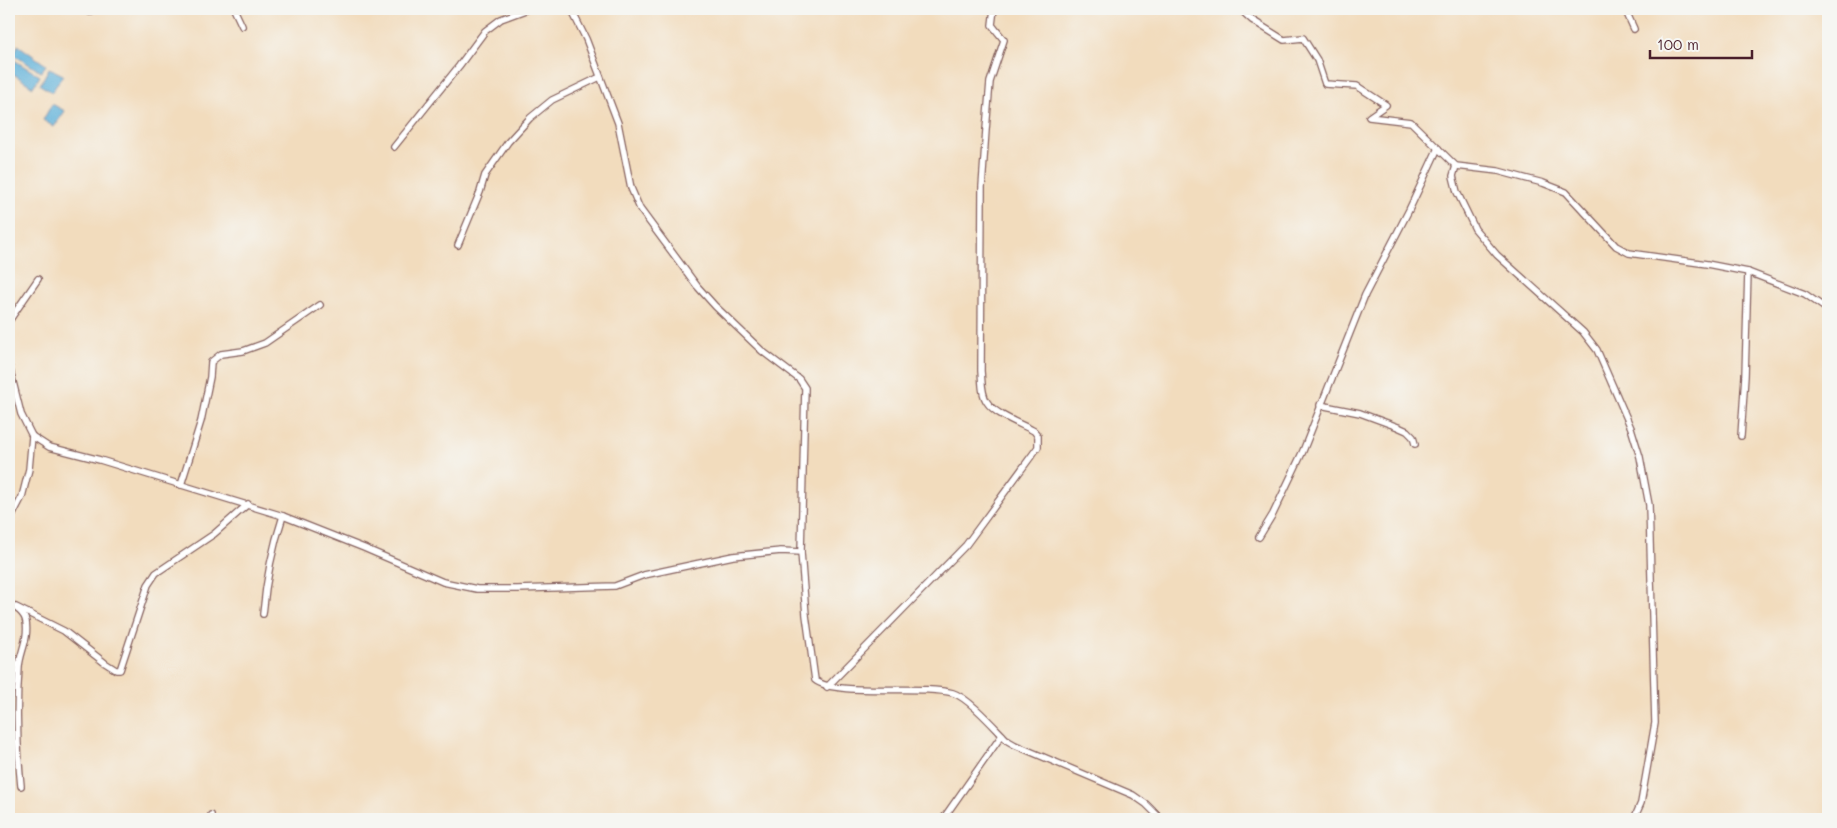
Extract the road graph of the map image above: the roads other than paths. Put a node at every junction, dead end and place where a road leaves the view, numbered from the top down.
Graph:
1 (234, 9) edge
2 (528, 9) edge
3 (571, 9) edge
4 (994, 9) edge
5 (1240, 9) edge
6 (1626, 9) edge
7 (242, 26) dead end
8 (1634, 28) dead end
9 (600, 77) junction
10 (394, 147) dead end
11 (1438, 148) junction
12 (1456, 166) junction
13 (458, 246) dead end
14 (1748, 272) junction
15 (38, 279) dead end
16 (320, 305) dead end
17 (1828, 310) edge
18 (9, 321) edge
19 (9, 366) edge
20 (16, 388) junction
21 (9, 390) edge
22 (1320, 405) junction
23 (32, 436) junction
24 (1741, 436) dead end
25 (1415, 444) dead end
26 (181, 485) junction
27 (248, 504) junction
28 (283, 516) junction
29 (9, 522) edge
30 (1259, 537) dead end
31 (801, 552) junction
32 (9, 604) edge
33 (16, 607) junction
34 (263, 614) dead end
35 (9, 662) edge
36 (19, 665) junction
37 (827, 687) junction
38 (1002, 735) junction
39 (21, 786) dead end
40 (943, 819) edge
41 (1161, 819) edge
42 (1634, 819) edge

1 - 7 street
2 - 10 street
3 - 9 street
4 - 37 street
5 - 11 street
6 - 8 street
9 - 13 street
9 - 31 street
11 - 12 street
11 - 22 street
12 - 14 street
12 - 42 street
14 - 17 street
14 - 24 street
15 - 18 street
16 - 26 street
19 - 20 street
20 - 21 street
20 - 23 street
22 - 25 street
22 - 30 street
23 - 26 street
23 - 29 street
26 - 27 street
27 - 28 street
27 - 33 street
28 - 31 street
28 - 34 street
31 - 37 street
32 - 33 street
33 - 36 street
35 - 36 street
36 - 39 street
37 - 38 street
38 - 40 street
38 - 41 street

